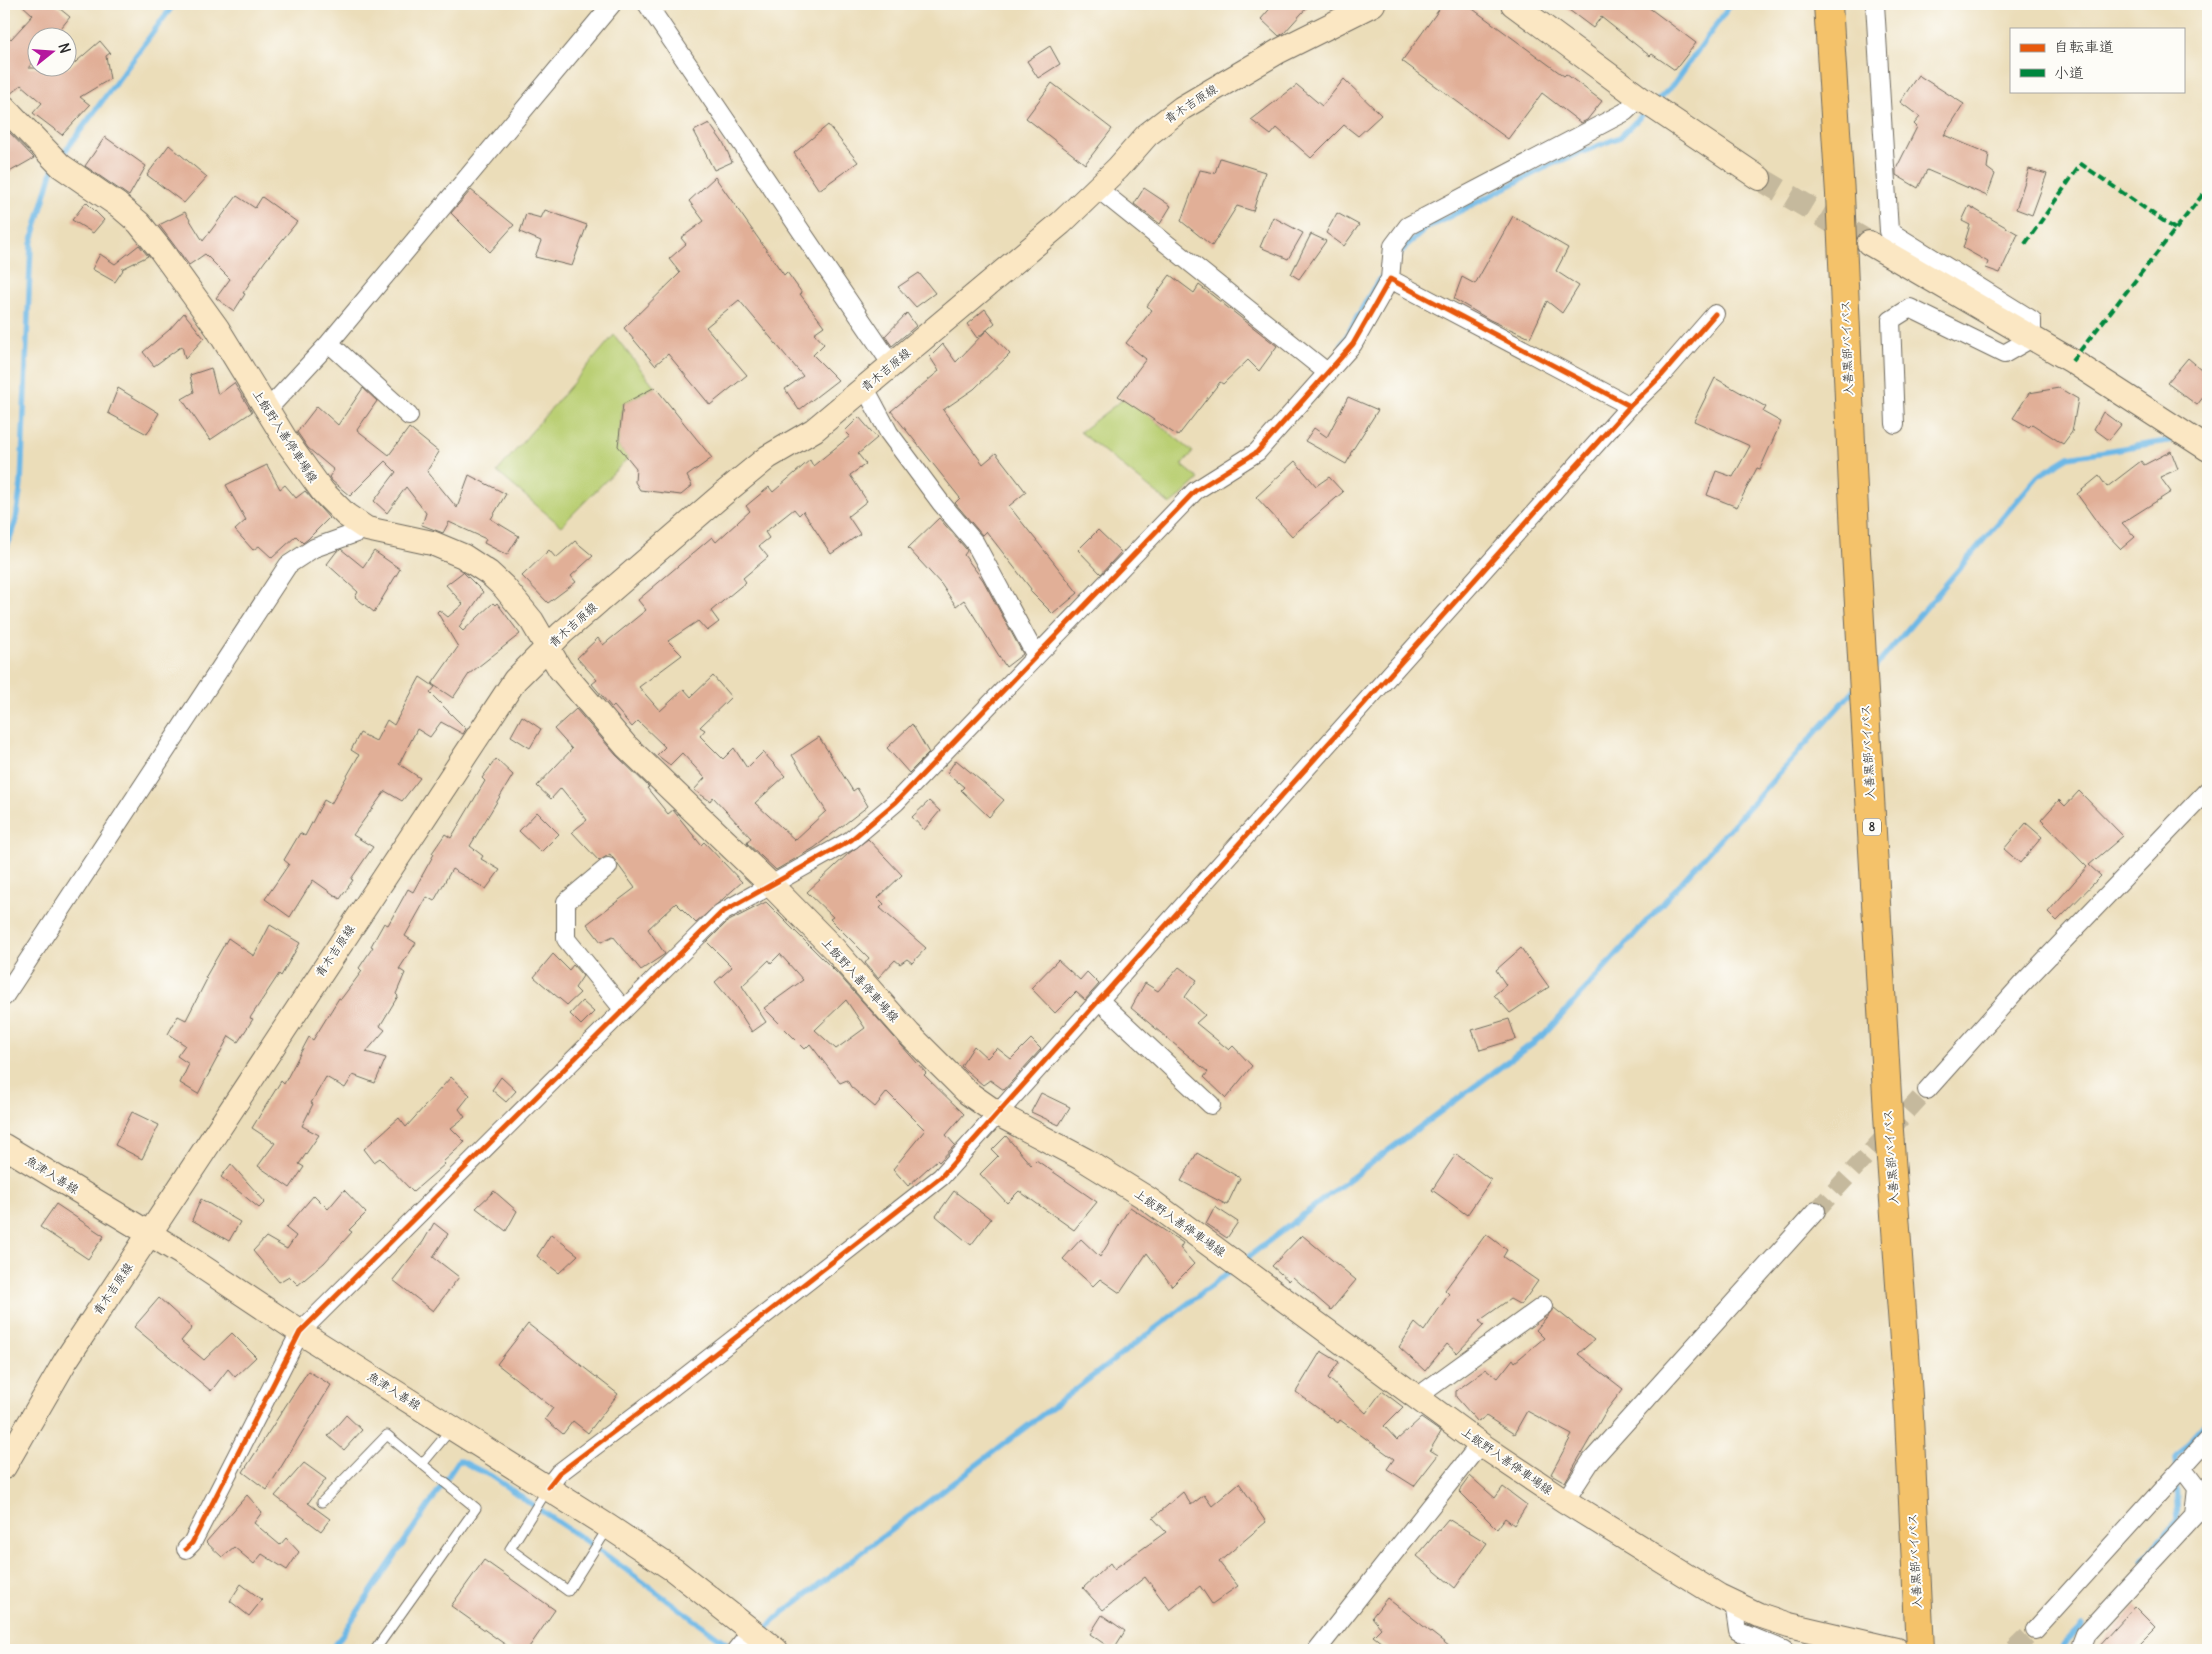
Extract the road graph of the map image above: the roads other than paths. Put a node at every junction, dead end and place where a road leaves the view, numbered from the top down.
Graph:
1 (612, 4) edge
2 (647, 4) edge
3 (1373, 4) edge
4 (1513, 4) edge
5 (1828, 4) edge
6 (1875, 4) edge
7 (1640, 98) junction
8 (4, 107) edge
9 (1759, 178) tunnel mouth
10 (1097, 188) junction
11 (1869, 243) tunnel mouth
12 (1390, 278) junction
13 (1715, 314) dead end
14 (2032, 338) junction
15 (329, 343) junction
16 (892, 365) junction
17 (1328, 373) junction
18 (865, 388) junction
19 (1630, 406) junction
20 (267, 410) junction
21 (409, 416) dead end
22 (1895, 424) dead end
23 (2208, 449) edge
24 (367, 529) junction
25 (547, 648) junction
26 (1036, 656) junction
27 (2208, 790) edge
28 (608, 867) dead end
29 (772, 886) junction
30 (4, 997) edge
31 (1100, 1000) junction
32 (624, 1009) junction
33 (1927, 1090) tunnel mouth
34 (1211, 1105) dead end
35 (998, 1114) junction
36 (4, 1146) edge
37 (1816, 1211) tunnel mouth
38 (150, 1233) junction
39 (1543, 1306) dead end
40 (300, 1332) junction
41 (1417, 1397) junction
42 (452, 1427) junction
43 (2208, 1439) edge
44 (1480, 1444) junction
45 (422, 1464) junction
46 (4, 1467) edge
47 (2182, 1468) junction
48 (548, 1488) junction
49 (1565, 1501) junction
50 (322, 1502) dead end
51 (609, 1527) junction
52 (186, 1549) dead end
53 (1734, 1604) junction
54 (752, 1630) junction
55 (2034, 1630) tunnel mouth
56 (375, 1650) edge
57 (736, 1650) edge
58 (776, 1650) edge
59 (1317, 1650) edge
60 (1784, 1650) edge
61 (1896, 1650) edge
62 (1920, 1650) edge
63 (2079, 1650) edge

1 - 15 street
2 - 16 street
3 - 10 main road, 青木吉原線
4 - 7 main road
5 - 62 highway, 入善黒部バイパス / 8
6 - 14 street
7 - 9 main road
7 - 12 street
8 - 20 main road, 上飯野入善停車場線
10 - 16 main road, 青木吉原線
10 - 17 street
11 - 14 main road
12 - 17 street
12 - 19 street
13 - 19 street
14 - 22 street
14 - 23 main road
15 - 20 street
15 - 21 street
16 - 18 main road, 青木吉原線
17 - 26 street
18 - 25 main road, 青木吉原線
18 - 26 street
19 - 31 street
20 - 24 main road, 上飯野入善停車場線
24 - 25 main road, 上飯野入善停車場線
24 - 30 street
25 - 29 main road, 上飯野入善停車場線
25 - 38 main road, 青木吉原線
26 - 29 street
27 - 33 street
28 - 32 street
29 - 32 street
29 - 35 main road, 上飯野入善停車場線
31 - 34 street
31 - 35 street
32 - 40 street
35 - 41 main road, 上飯野入善停車場線
35 - 48 street
36 - 38 main road, 魚津入善線
37 - 49 street
38 - 40 main road, 魚津入善線
38 - 46 main road, 青木吉原線
39 - 41 street
40 - 42 main road, 魚津入善線
40 - 52 street
41 - 44 main road, 上飯野入善停車場線
42 - 45 lane
42 - 48 main road, 魚津入善線
43 - 47 street
44 - 49 main road, 上飯野入善停車場線
44 - 59 street
45 - 50 lane
45 - 56 lane
47 - 55 street
47 - 63 street
48 - 51 main road, 魚津入善線
48 - 51 lane
49 - 53 main road, 上飯野入善停車場線
51 - 54 main road, 魚津入善線
53 - 60 street
53 - 61 main road, 上飯野入善停車場線
54 - 57 street
54 - 58 main road, 魚津入善線

